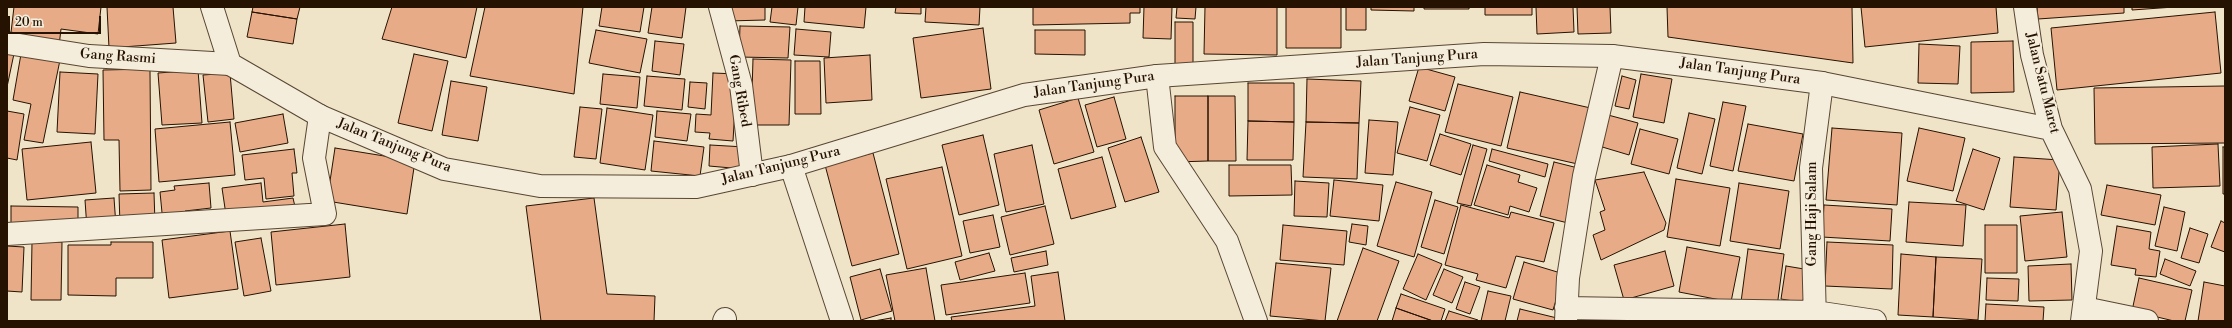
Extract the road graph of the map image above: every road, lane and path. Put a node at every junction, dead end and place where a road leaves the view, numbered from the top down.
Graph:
1 (212, 7) edge
2 (720, 7) edge
3 (2025, 7) edge
4 (7, 43) edge
5 (1612, 56) junction
6 (230, 64) junction
7 (1157, 76) junction
8 (1822, 83) junction
9 (320, 116) junction
10 (2051, 129) junction
11 (791, 166) junction
12 (752, 175) junction
13 (7, 234) edge
14 (2083, 314) edge
15 (1566, 315) edge
16 (1815, 316) edge
17 (842, 321) edge
18 (1256, 321) edge
19 (1876, 321) edge
20 (2147, 321) edge

1 - 6 street
2 - 12 street, Gang Ribed
3 - 10 street, Jalan Satu Maret
4 - 6 street, Gang Rasmi
5 - 7 street, Jalan Tanjung Pura
5 - 8 street, Jalan Tanjung Pura
5 - 15 street
6 - 9 street, Jalan Tanjung Pura
7 - 11 street, Jalan Tanjung Pura
7 - 18 street
8 - 10 street, Jalan Tanjung Pura
8 - 16 street, Gang Haji Salam
9 - 12 street, Jalan Tanjung Pura
9 - 13 street
10 - 14 street, Jalan Satu Maret
11 - 12 street, Jalan Tanjung Pura
11 - 17 street
14 - 20 street
15 - 16 street
16 - 19 street

